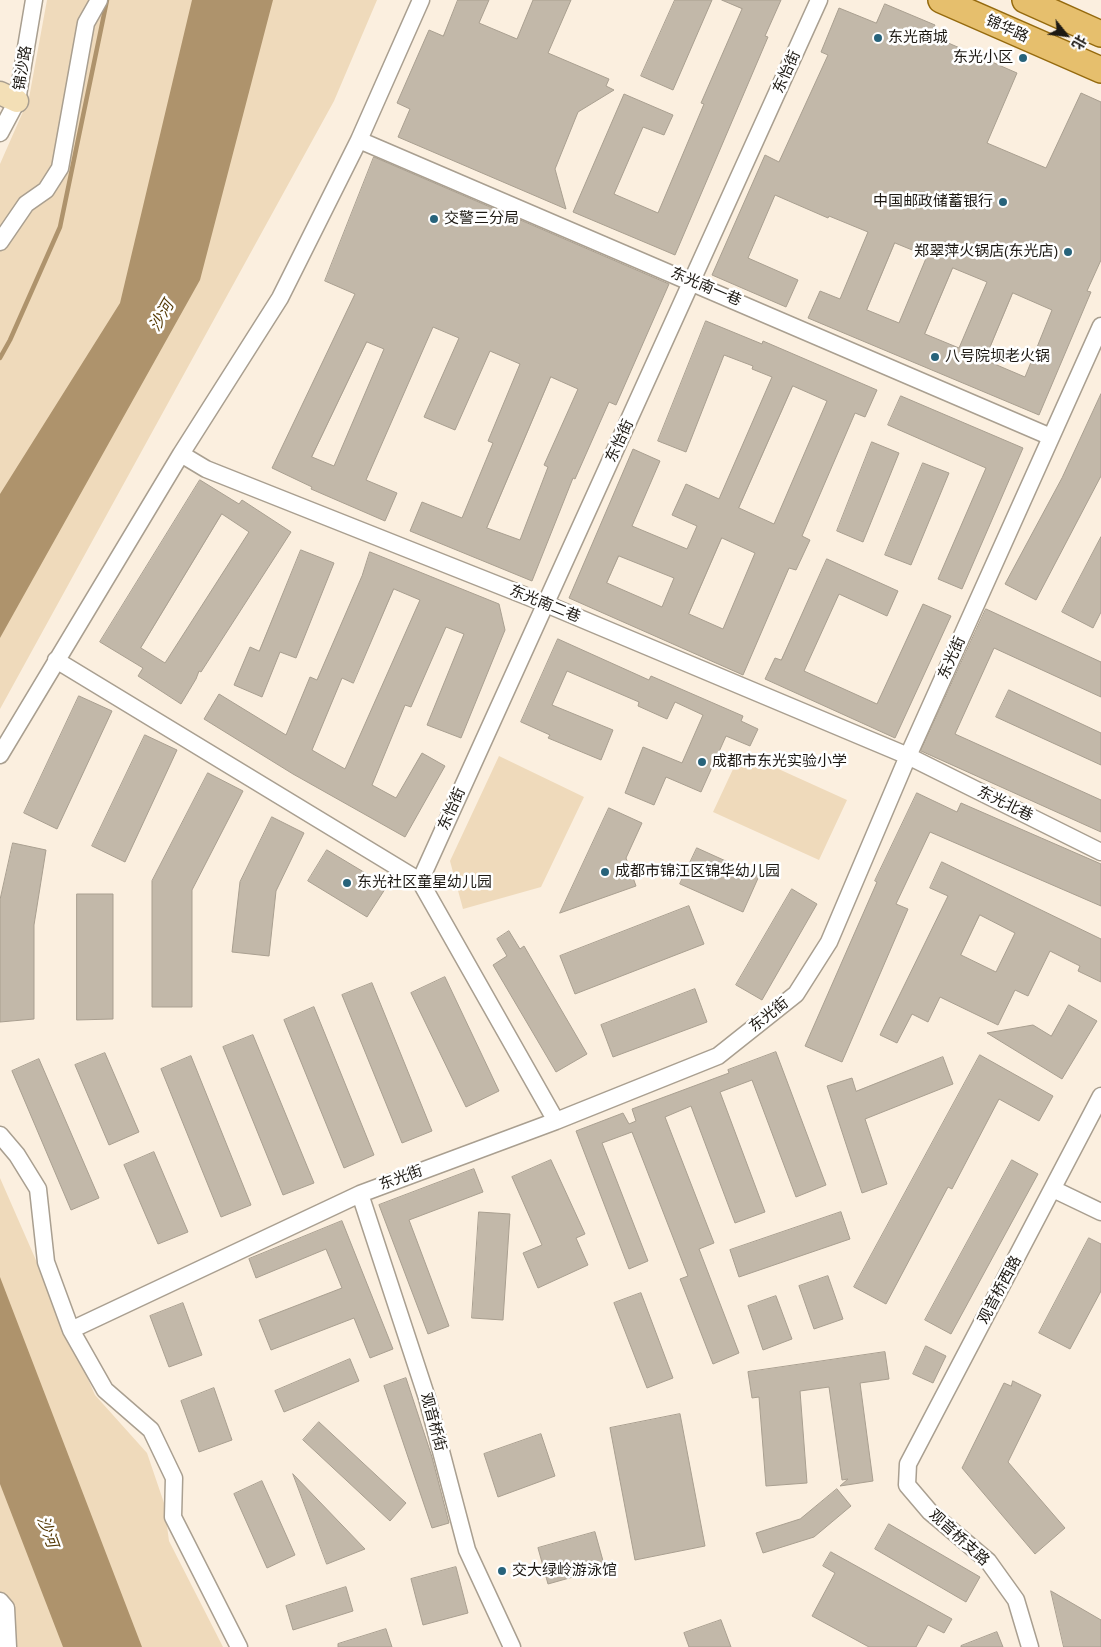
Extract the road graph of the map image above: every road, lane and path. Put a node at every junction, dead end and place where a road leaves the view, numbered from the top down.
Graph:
1 (34, 0) edge
2 (99, 0) edge
3 (421, 0) edge
4 (819, 0) edge
5 (942, 0) edge
6 (1025, 0) edge
7 (1101, 34) edge
8 (1101, 70) edge
9 (9, 97) edge
10 (0, 133) edge
11 (359, 140) junction
12 (0, 242) edge
13 (693, 281) junction
14 (1101, 326) edge
15 (1051, 437) junction
16 (181, 454) junction
17 (546, 604) junction
18 (56, 660) junction
19 (0, 755) edge
20 (908, 756) junction
21 (1101, 852) edge
22 (420, 881) junction
23 (1101, 1096) edge
24 (556, 1121) junction
25 (0, 1135) edge
26 (1053, 1189) junction
27 (360, 1194) junction
28 (1101, 1212) edge
29 (71, 1330) junction
30 (907, 1485) joint
31 (0, 1601) edge
32 (8, 1647) edge
33 (239, 1647) edge
34 (512, 1647) edge
35 (1030, 1647) edge

1 - 9 street, 锦沙路
2 - 12 street
3 - 11 street
4 - 13 street, 东怡街
5 - 8 main road, 锦华路
6 - 7 main road
9 - 10 street, 锦沙路
11 - 13 street, 东光南一巷
11 - 16 street
13 - 15 street, 东光南一巷
13 - 17 street, 东怡街
14 - 15 street, 东光街
15 - 20 street, 东光街
16 - 17 street, 东光南二巷
16 - 18 street
17 - 20 street, 东光南二巷
17 - 22 street, 东怡街
18 - 19 street
18 - 22 street
20 - 21 street, 东光北巷
20 - 24 street, 东光街
22 - 24 street
23 - 26 street, 观音桥西路
24 - 27 street, 东光街
25 - 29 street
26 - 28 street
26 - 30 street, 观音桥西路
27 - 29 street, 东光街
27 - 34 street, 观音桥街
29 - 33 street
30 - 35 street, 观音桥支路
31 - 32 street

